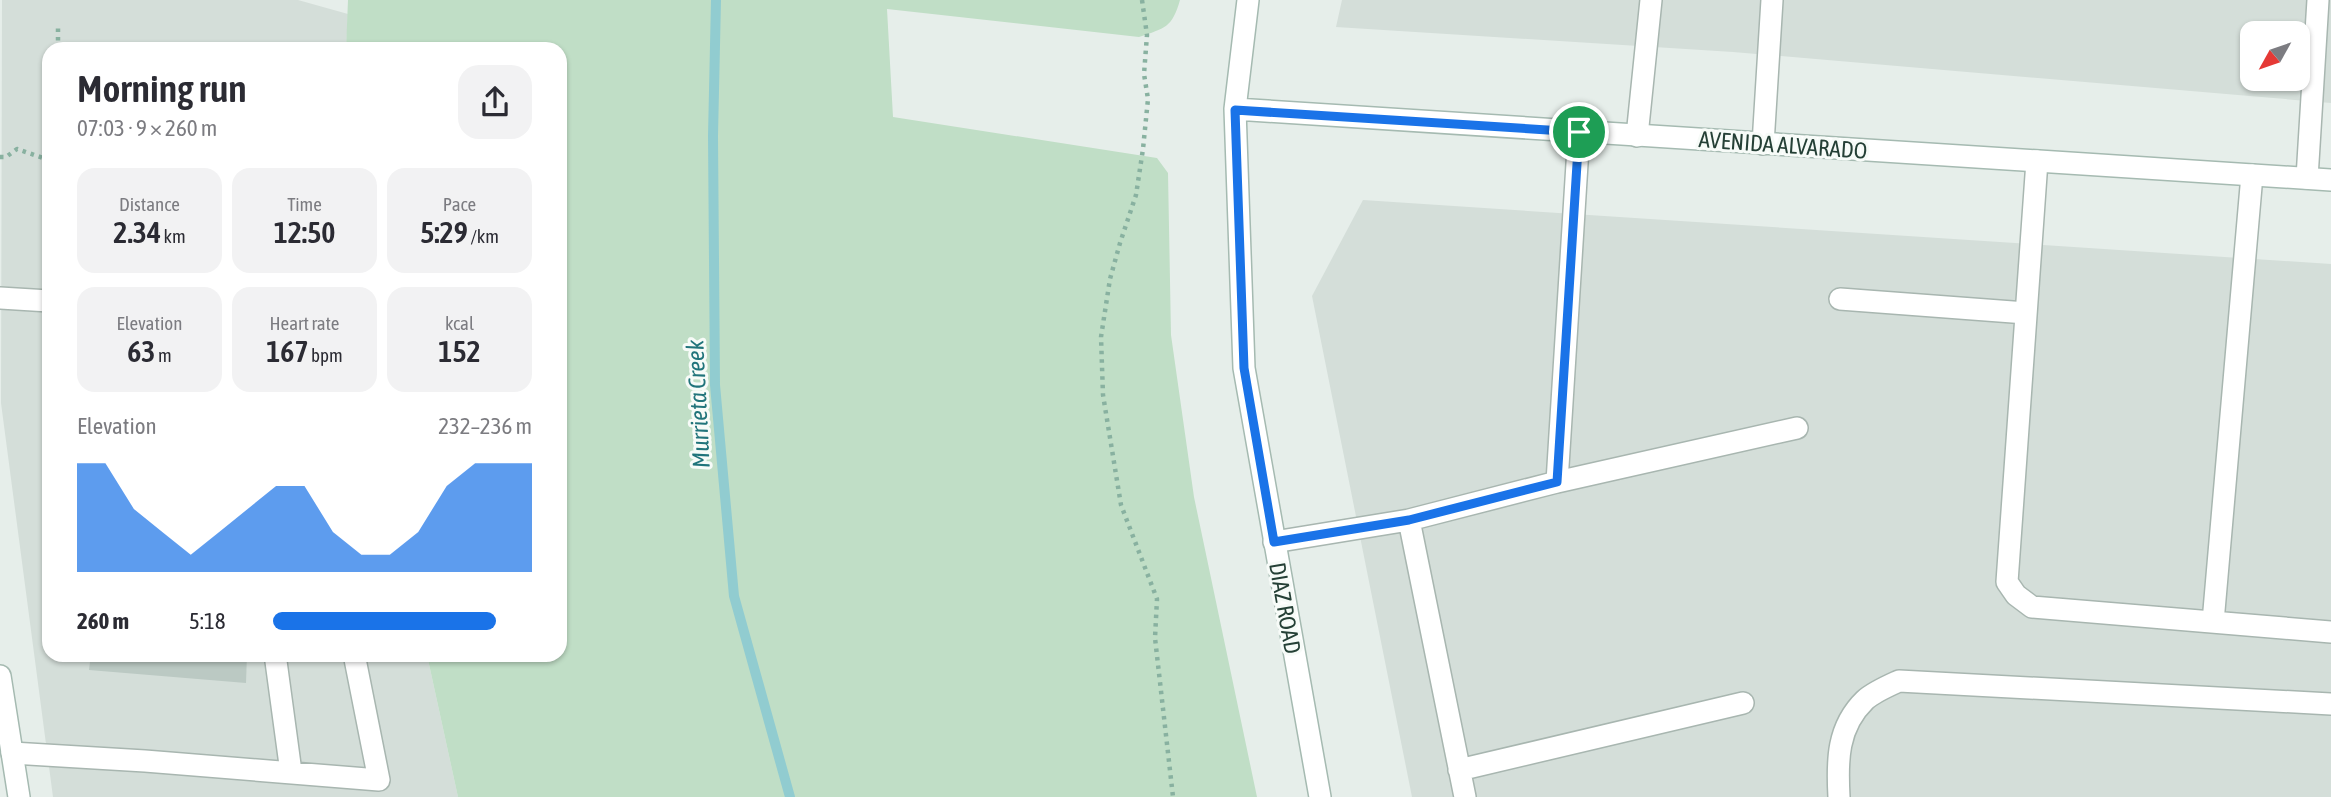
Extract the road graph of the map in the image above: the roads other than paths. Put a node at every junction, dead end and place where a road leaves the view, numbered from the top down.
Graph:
1 (1248, 0) edge
2 (1651, 0) edge
3 (1772, 0) edge
4 (2318, 0) edge
5 (1235, 110) junction
6 (1579, 132) junction
7 (1637, 136) junction
8 (1763, 144) junction
9 (2037, 161) junction
10 (2252, 175) junction
11 (2306, 178) junction
12 (2331, 180) edge
13 (0, 298) edge
14 (1840, 299) dead end
15 (42, 301) edge
16 (2026, 313) junction
17 (1797, 428) dead end
18 (1557, 482) junction
19 (1409, 520) junction
20 (1274, 542) junction
21 (2213, 622) junction
22 (2331, 632) edge
23 (276, 662) edge
24 (356, 662) edge
25 (0, 676) edge
26 (1743, 702) dead end
27 (2331, 704) edge
28 (12, 753) junction
29 (1459, 770) junction
30 (291, 772) junction
31 (12, 793) edge
32 (1320, 797) edge
33 (1465, 797) edge
34 (1839, 797) edge

1 - 5 street, DIAZ ROAD
2 - 7 street
3 - 8 street
4 - 11 street
5 - 6 street, AVENIDA ALVARADO
5 - 20 street, DIAZ ROAD
6 - 7 street, AVENIDA ALVARADO
6 - 18 street
7 - 8 street, AVENIDA ALVARADO
8 - 9 street, AVENIDA ALVARADO
9 - 10 street, AVENIDA ALVARADO
9 - 16 street
10 - 11 street, AVENIDA ALVARADO
10 - 21 street
11 - 12 street, AVENIDA ALVARADO
13 - 15 street
14 - 16 street
16 - 21 street
17 - 18 street
18 - 19 street
19 - 20 street
19 - 29 street
20 - 32 street, DIAZ ROAD
21 - 22 street
23 - 30 street
24 - 30 street
25 - 28 street
26 - 29 street
27 - 34 street
28 - 30 street
28 - 31 street
29 - 33 street

